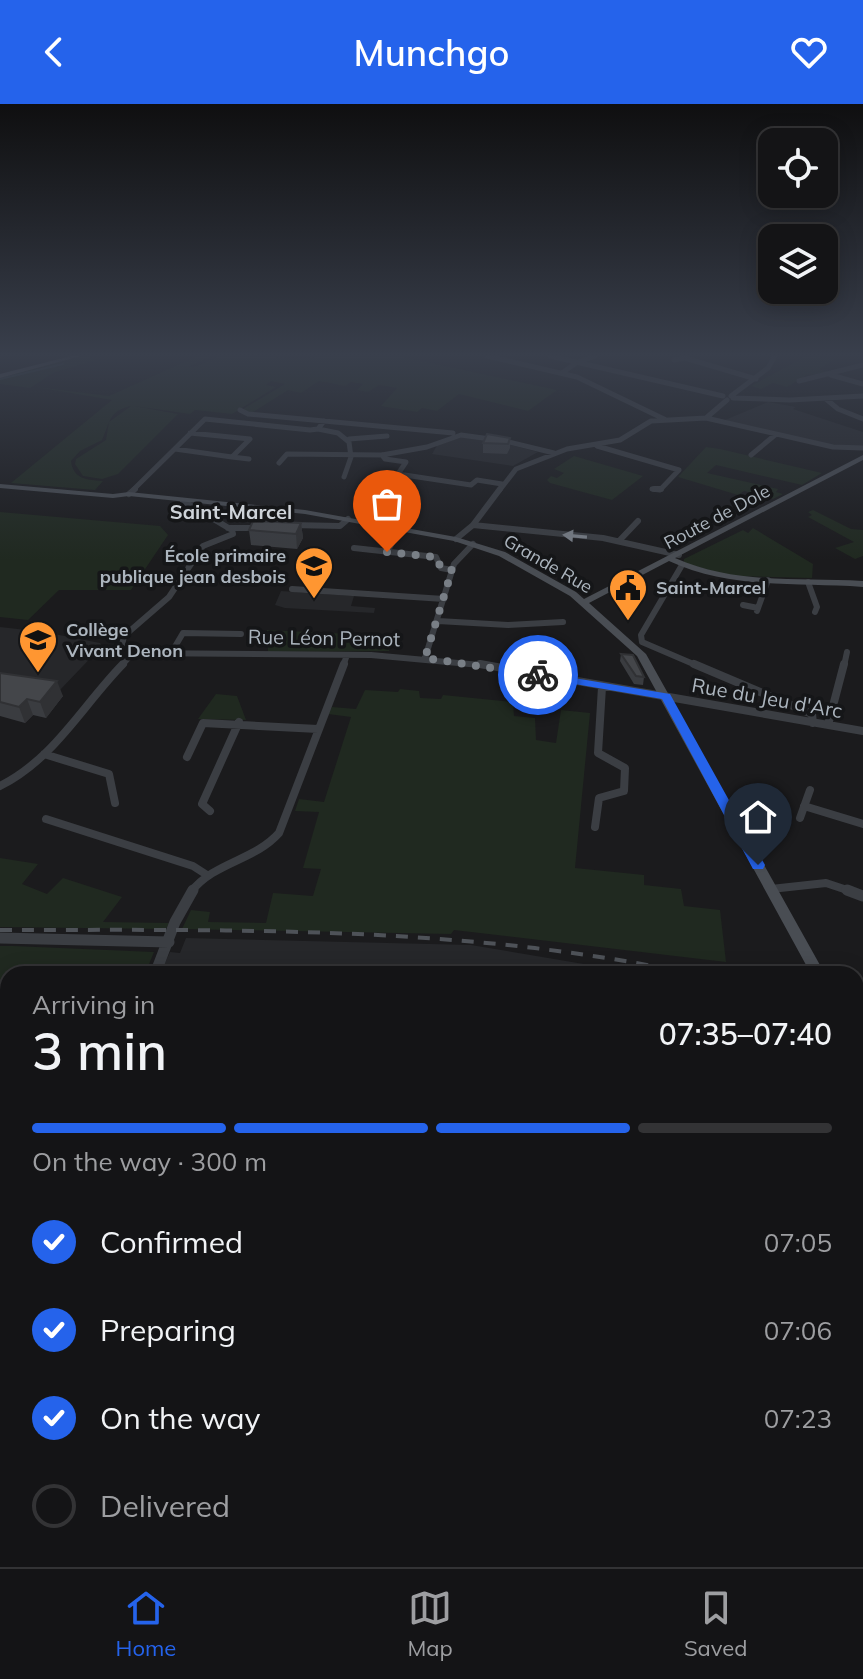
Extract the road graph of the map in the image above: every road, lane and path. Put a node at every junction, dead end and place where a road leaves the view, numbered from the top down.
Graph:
1 (199, 424) edge
2 (265, 424) edge
3 (322, 424) edge
4 (356, 424) edge
5 (644, 424) edge
6 (742, 424) edge
7 (318, 429) junction
8 (190, 433) junction
9 (461, 435) junction
10 (775, 435) junction
11 (387, 436) dead end
12 (349, 439) junction
13 (594, 445) junction
14 (175, 449) junction
15 (863, 452) edge
16 (554, 453) junction
17 (382, 455) junction
18 (751, 455) dead end
19 (351, 456) junction
20 (232, 457) junction
21 (249, 459) dead end
22 (279, 463) dead end
23 (344, 477) dead end
24 (502, 484) junction
25 (0, 486) edge
26 (652, 489) dead end
27 (127, 496) junction
28 (183, 501) junction
29 (348, 519) junction
30 (638, 521) dead end
31 (473, 525) junction
32 (400, 528) junction
33 (230, 531) junction
34 (456, 539) junction
35 (619, 541) junction
36 (473, 544) junction
37 (354, 548) dead end
38 (387, 552) junction
39 (675, 557) junction
40 (682, 565) junction
41 (452, 570) junction
42 (768, 580) junction
43 (808, 582) junction
44 (619, 584) junction
45 (863, 584) edge
46 (561, 587) junction
47 (292, 589) dead end
48 (444, 599) junction
49 (584, 602) junction
50 (743, 605) dead end
51 (815, 612) dead end
52 (438, 621) junction
53 (563, 622) dead end
54 (241, 634) dead end
55 (131, 652) junction
56 (847, 652) dead end
57 (170, 655) junction
58 (347, 655) junction
59 (425, 658) junction
60 (602, 687) junction
61 (666, 697) junction
62 (239, 722) junction
63 (813, 723) junction
64 (828, 725) junction
65 (318, 729) junction
66 (863, 731) edge
67 (44, 754) junction
68 (187, 757) dead end
69 (0, 786) edge
70 (810, 790) dead end
71 (115, 803) dead end
72 (804, 806) junction
73 (210, 811) dead end
74 (800, 818) dead end
75 (46, 819) dead end
76 (863, 824) edge
77 (595, 827) dead end
78 (207, 875) junction
79 (771, 889) junction
80 (863, 896) edge
81 (0, 938) edge
82 (169, 942) junction
83 (158, 966) edge
84 (814, 966) edge

1 - 8 street
2 - 7 street
3 - 7 street
4 - 9 street
5 - 13 street
6 - 10 street
7 - 12 street
8 - 14 street
8 - 20 street
9 - 16 street
9 - 17 street
10 - 15 street
10 - 18 street
11 - 12 street
12 - 19 street
13 - 16 street
13 - 26 street
14 - 20 street
14 - 27 street
15 - 39 main road, Route de Dole
16 - 24 street
17 - 19 street
17 - 24 street
19 - 22 street
19 - 23 street
20 - 21 street
24 - 31 street
25 - 27 main road, Grande Rue
27 - 28 main road, Grande Rue
28 - 29 main road, Grande Rue
28 - 33 street
29 - 32 main road, Grande Rue
29 - 33 street
30 - 35 street
31 - 34 street
35 -> 31 street
32 - 34 main road, Grande Rue
32 - 38 street
33 - 55 street
34 - 36 main road, Grande Rue
35 - 39 street
36 - 41 street
36 - 46 main road, Grande Rue
37 - 38 street
38 - 41 street
39 - 40 main road
39 - 44 main road, Route de Dole
40 - 42 main road
40 - 63 street
41 - 48 street
42 - 43 main road
42 - 50 street
43 - 45 main road
43 - 51 street
44 - 46 main road
44 - 49 main road, Route de Dole
46 - 49 main road, Grande Rue
47 - 48 street
48 - 52 street
49 - 61 main road, Grande Rue
52 - 53 street
52 - 59 street
54 - 57 street, Rue Léon Pernot
55 - 57 street, Rue Léon Pernot
55 - 67 street
56 - 64 street
57 - 58 street, Rue Léon Pernot
58 - 59 street, Rue Léon Pernot
58 - 65 street
59 - 60 street, Rue Léon Pernot
60 - 61 street, Rue Léon Pernot
60 - 77 street
61 - 63 street, Rue du Jeu d'Arc
61 - 79 main road, Grande Rue
62 - 65 street
62 - 68 street
62 - 73 street
63 - 64 street, Rue du Jeu d'Arc
64 - 66 street, Rue du Jeu d'Arc
65 - 78 street
67 - 69 street
67 - 71 street
70 - 72 street
72 - 74 street
72 - 76 street
75 - 78 street
78 - 82 street
79 - 80 street
79 - 84 main road, Grande Rue
81 - 82 street
82 - 83 street

